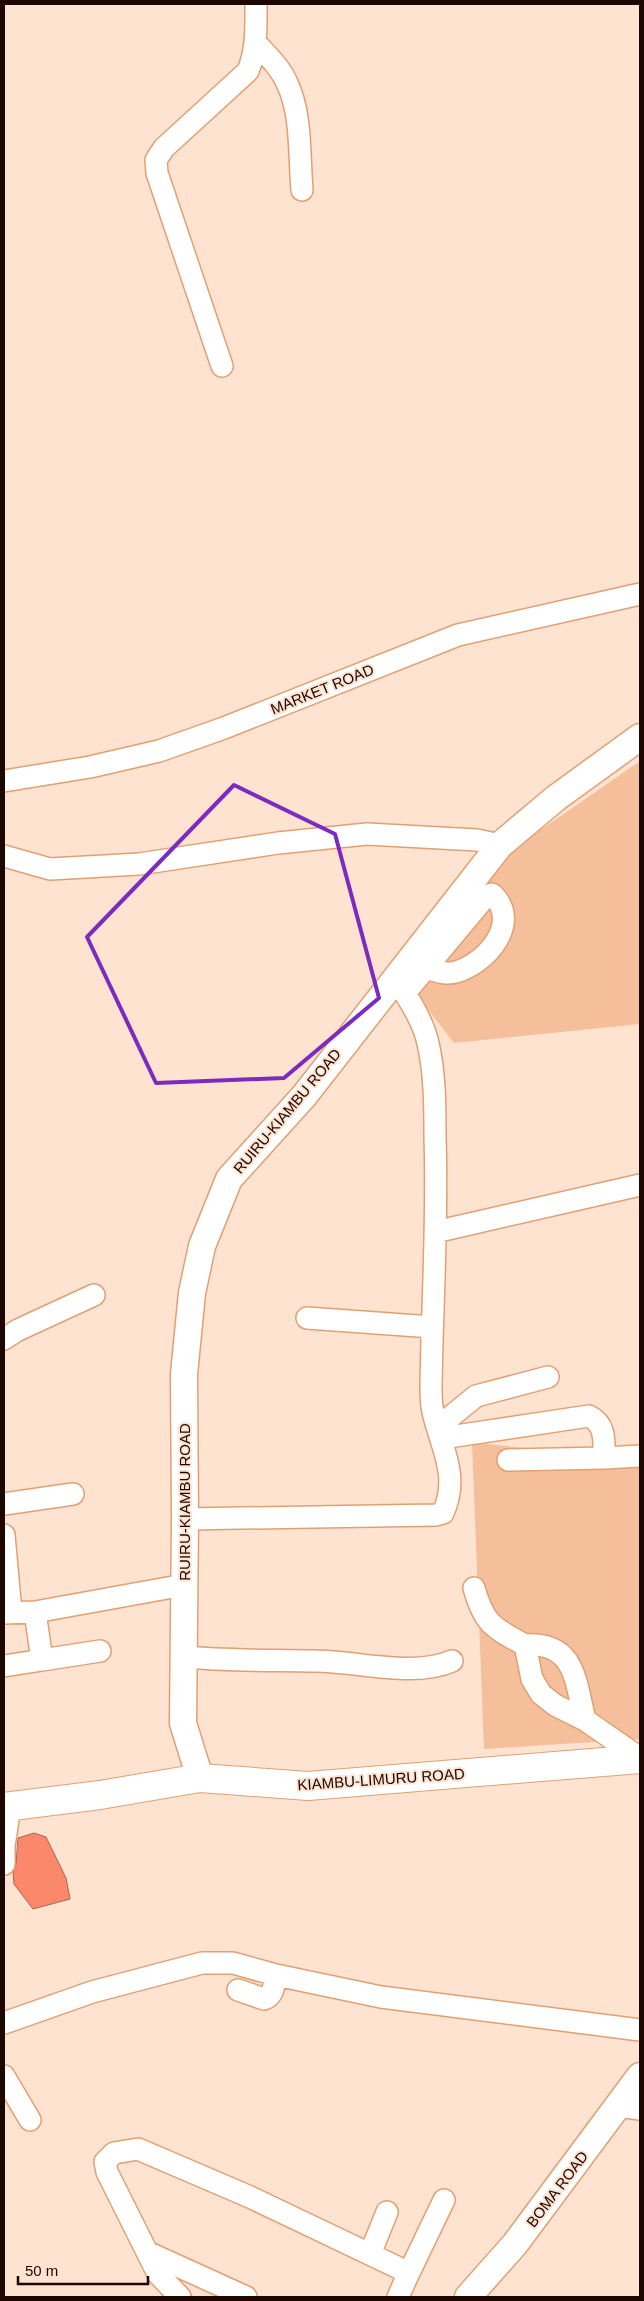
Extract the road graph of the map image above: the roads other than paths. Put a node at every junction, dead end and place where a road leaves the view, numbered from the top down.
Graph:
1 (256, 4) edge
2 (256, 43) junction
3 (302, 190) dead end
4 (222, 366) dead end
5 (640, 594) edge
6 (640, 737) edge
7 (4, 781) edge
8 (500, 845) junction
9 (4, 856) edge
10 (426, 968) dead end
11 (400, 986) junction
12 (640, 1184) edge
13 (435, 1232) junction
14 (94, 1295) dead end
15 (307, 1318) dead end
16 (432, 1327) junction
17 (4, 1339) edge
18 (548, 1377) dead end
19 (440, 1432) junction
20 (640, 1456) edge
21 (604, 1458) junction
22 (508, 1460) dead end
23 (73, 1494) dead end
24 (4, 1504) edge
25 (185, 1519) junction
26 (4, 1535) edge
27 (184, 1584) junction
28 (474, 1588) dead end
29 (34, 1612) junction
30 (8, 1613) edge
31 (525, 1645) junction
32 (100, 1651) dead end
33 (185, 1657) junction
34 (42, 1660) junction
35 (452, 1661) dead end
36 (4, 1666) edge
37 (585, 1720) junction
38 (640, 1759) edge
39 (200, 1778) junction
40 (7, 1807) edge
41 (4, 1846) edge
42 (4, 1864) edge
43 (276, 1975) junction
44 (238, 1990) dead end
45 (4, 2022) edge
46 (640, 2030) edge
47 (4, 2076) edge
48 (640, 2076) edge
49 (629, 2108) edge
50 (30, 2120) dead end
51 (444, 2200) dead end
52 (386, 2212) dead end
53 (147, 2252) junction
54 (370, 2254) junction
55 (407, 2277) junction
56 (180, 2297) edge
57 (246, 2297) edge
58 (398, 2297) edge
59 (468, 2297) edge

1 - 2 street
2 - 3 street
2 - 4 street
5 - 7 street, MARKET ROAD
6 - 8 main road, RUIRU-KIAMBU ROAD
8 - 9 street
8 - 11 main road, RUIRU-KIAMBU ROAD
10 - 11 street
11 - 13 street
11 - 25 main road, RUIRU-KIAMBU ROAD
12 - 13 street
13 - 16 street
14 - 17 street
15 - 16 street
16 - 19 street
18 - 19 street
19 - 21 street
19 - 25 street
20 - 21 street
21 - 22 street
23 - 24 street
25 - 27 main road, RUIRU-KIAMBU ROAD
26 - 30 street
27 - 29 street
27 - 33 main road, RUIRU-KIAMBU ROAD
28 - 31 street
29 - 30 street
29 - 34 street
31 - 37 street
31 - 37 street
32 - 34 street
33 - 35 street
33 - 39 main road, RUIRU-KIAMBU ROAD
34 - 36 street
37 - 38 street
38 - 39 highway, KIAMBU-LIMURU ROAD
39 - 40 highway, KIAMBU-LIMURU ROAD
40 - 41 street
41 - 42 street
43 - 44 street
43 - 45 street
43 - 46 street
47 - 50 street
48 - 49 main road, BOMA ROAD
49 - 59 main road, BOMA ROAD
51 - 55 street
52 - 54 street
53 - 54 street
53 - 56 street
53 - 57 street
54 - 55 street
55 - 58 street

